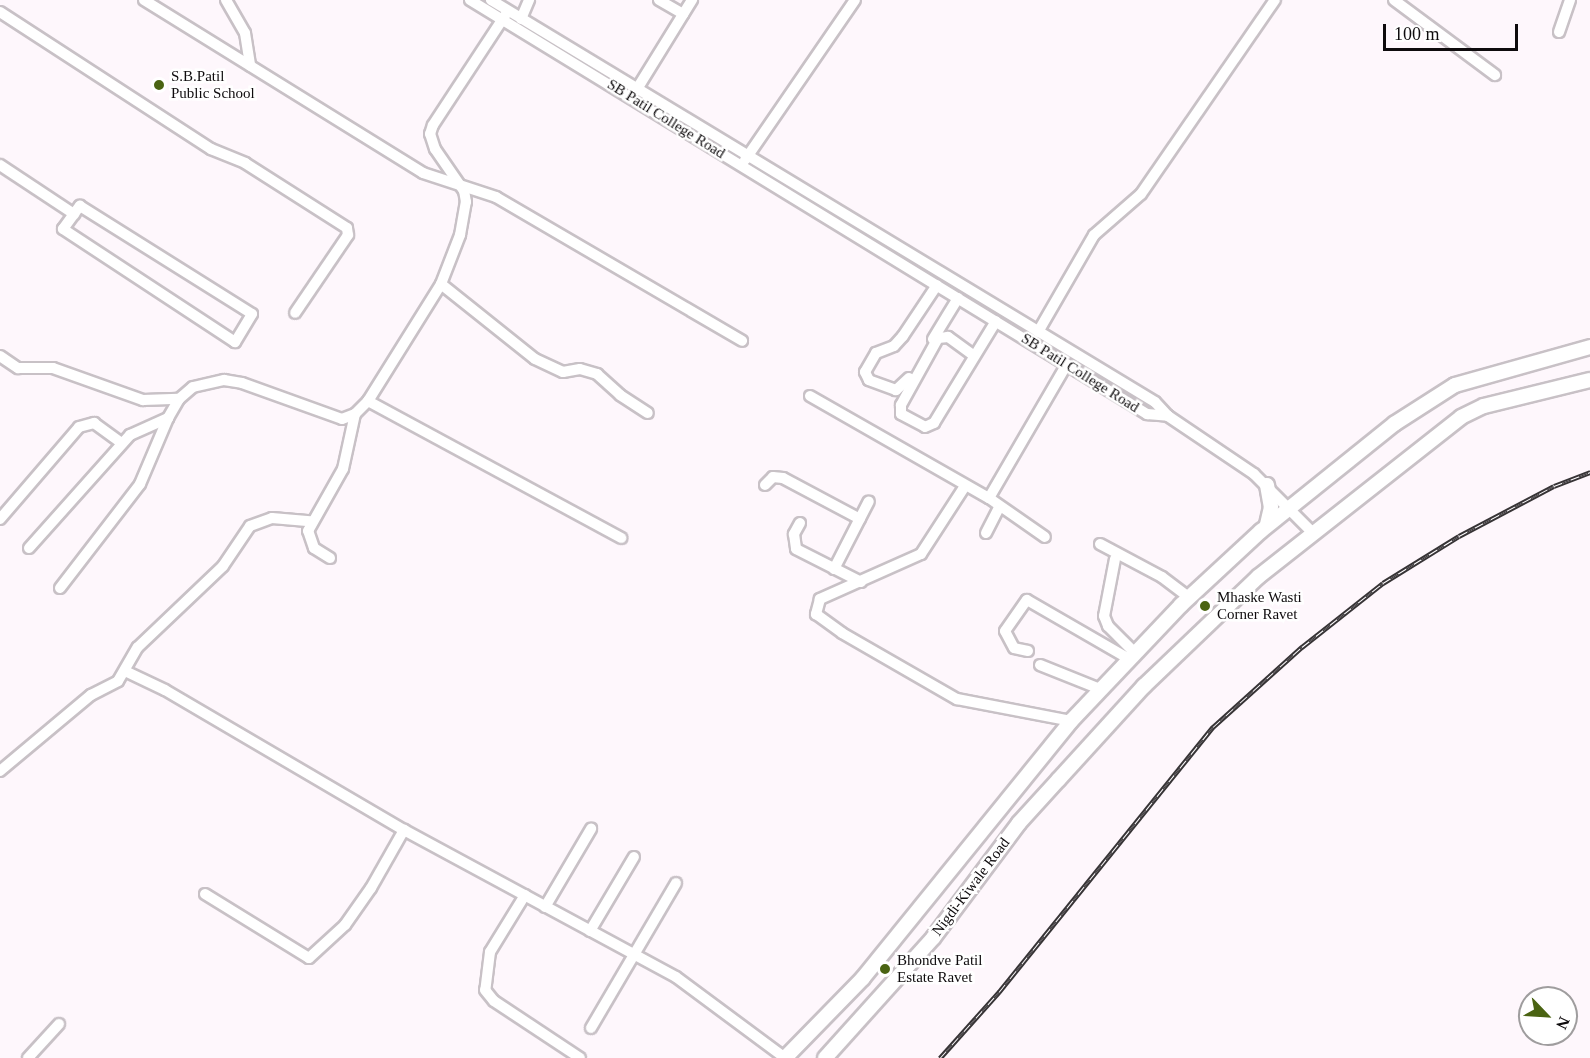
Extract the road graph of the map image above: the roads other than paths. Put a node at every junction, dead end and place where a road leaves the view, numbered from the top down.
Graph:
1 (144, 0) edge
2 (226, 0) edge
3 (470, 0) edge
4 (490, 0) edge
5 (529, 0) edge
6 (659, 0) edge
7 (692, 0) edge
8 (855, 0) edge
9 (1275, 0) edge
10 (1394, 0) edge
11 (1570, 0) edge
12 (0, 12) edge
13 (683, 14) junction
14 (505, 15) junction
15 (521, 18) junction
16 (1559, 32) dead end
17 (250, 66) junction
18 (1495, 75) dead end
19 (637, 89) junction
20 (748, 155) junction
21 (0, 165) edge
22 (741, 166) junction
23 (460, 183) junction
24 (74, 214) junction
25 (441, 284) junction
26 (937, 285) junction
27 (958, 298) junction
28 (295, 313) dead end
29 (996, 321) junction
30 (1038, 332) junction
31 (742, 341) dead end
32 (1590, 347) edge
33 (973, 355) junction
34 (0, 356) edge
35 (1067, 364) junction
36 (1590, 380) edge
37 (810, 396) dead end
38 (179, 399) junction
39 (368, 400) junction
40 (648, 413) dead end
41 (355, 414) junction
42 (1168, 416) junction
43 (168, 418) junction
44 (122, 443) junction
45 (765, 485) dead end
46 (965, 486) junction
47 (1267, 486) junction
48 (989, 498) junction
49 (869, 501) dead end
50 (999, 507) junction
51 (1290, 507) junction
52 (0, 519) edge
53 (860, 519) junction
54 (310, 521) junction
55 (800, 523) dead end
56 (1267, 525) junction
57 (986, 533) dead end
58 (1314, 534) junction
59 (1045, 537) dead end
60 (621, 538) dead end
61 (1100, 544) dead end
62 (29, 548) dead end
63 (330, 558) dead end
64 (1115, 560) dead end
65 (834, 569) junction
66 (861, 582) junction
67 (60, 588) dead end
68 (1189, 597) junction
69 (1028, 651) dead end
70 (1132, 656) junction
71 (1040, 666) dead end
72 (125, 671) junction
73 (1100, 689) junction
74 (1071, 721) junction
75 (0, 771) edge
76 (591, 829) dead end
77 (404, 830) junction
78 (634, 857) dead end
79 (676, 884) dead end
80 (205, 894) dead end
81 (525, 895) junction
82 (545, 907) junction
83 (590, 931) junction
84 (635, 955) junction
85 (59, 1024) dead end
86 (591, 1028) dead end
87 (28, 1058) edge
88 (580, 1058) edge
89 (785, 1058) edge
90 (825, 1058) edge

1 - 17 street
2 - 17 street
3 - 14 street, SB Patil College Road
4 - 14 street, SB Patil College Road
5 - 15 street
6 - 13 street
7 - 13 street
8 - 20 street
9 - 30 street
10 - 18 street
11 - 16 street
12 - 28 street
13 - 19 street
14 - 15 street, SB Patil College Road
14 - 22 street, SB Patil College Road
14 - 23 street
15 - 19 street, SB Patil College Road
17 - 23 street
19 - 20 street, SB Patil College Road
20 - 22 street
20 - 30 street, SB Patil College Road
21 - 24 street
22 - 26 street, SB Patil College Road
23 - 25 street
23 - 31 street
24 - 24 street
25 - 39 street
25 - 40 street
26 - 27 street, SB Patil College Road
26 - 27 street
27 - 29 street, SB Patil College Road
29 - 33 street
29 - 35 street, SB Patil College Road
30 - 42 street, SB Patil College Road
32 - 51 main road, Nigdi-Kiwale Road
33 - 33 street
34 - 38 street
35 - 42 street, SB Patil College Road
35 - 48 street
36 - 58 main road, Nigdi-Kiwale Road
37 - 46 street
38 - 41 street
38 - 43 street
39 - 41 street
39 - 60 street
41 - 54 street
42 - 47 street
43 - 44 street
43 - 67 street
44 - 52 street
44 - 62 street
45 - 53 street
46 - 48 street
46 - 66 street
47 - 51 street
47 - 56 main road
48 - 50 street
49 - 53 street
50 - 57 street
50 - 59 street
51 - 56 main road, Nigdi-Kiwale Road
51 - 58 street
53 - 65 street
54 - 63 street
54 - 72 street
55 - 65 street
56 - 68 main road, Nigdi-Kiwale Road
58 - 90 main road, Nigdi-Kiwale Road
61 - 68 street
64 - 70 street
65 - 66 street
66 - 74 street
68 - 70 main road, Nigdi-Kiwale Road
69 - 70 street
70 - 73 main road, Nigdi-Kiwale Road
71 - 73 street
72 - 75 street
72 - 77 street
73 - 74 main road, Nigdi-Kiwale Road
74 - 89 main road, Nigdi-Kiwale Road
76 - 82 street
77 - 80 street
77 - 81 street
78 - 83 street
79 - 84 street
81 - 82 street
81 - 88 street
82 - 83 street
83 - 84 street
84 - 86 street
84 - 89 street
85 - 87 street

